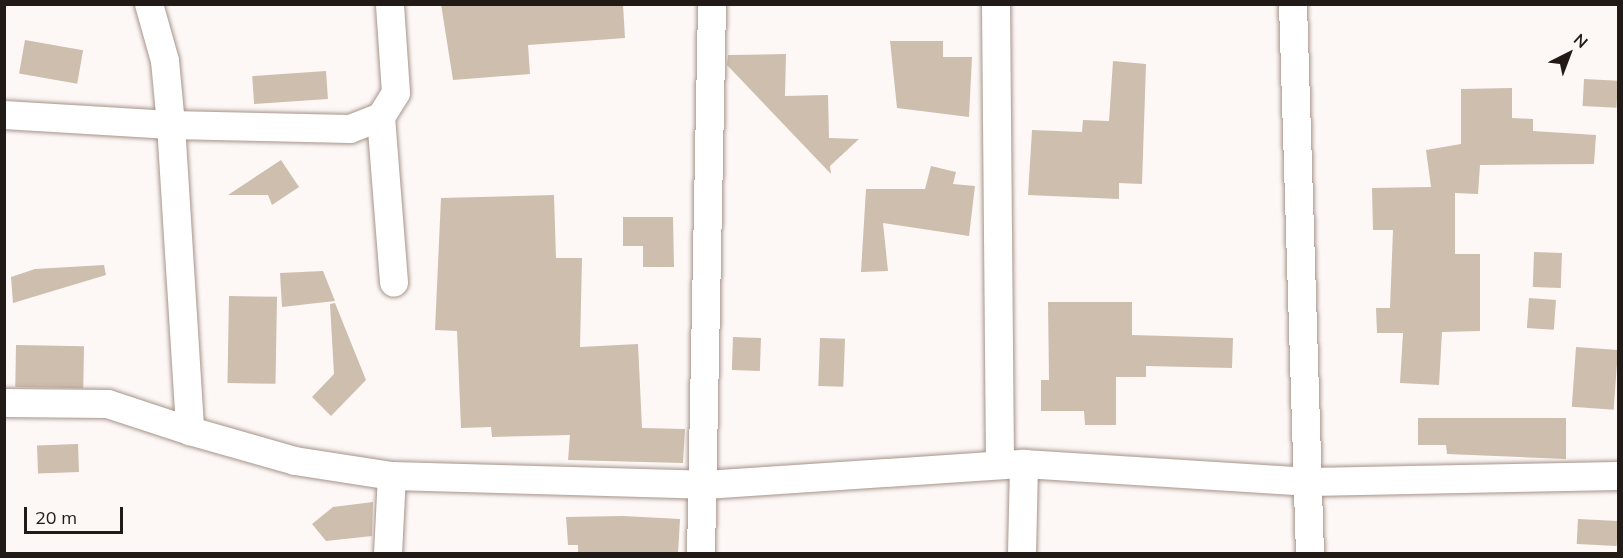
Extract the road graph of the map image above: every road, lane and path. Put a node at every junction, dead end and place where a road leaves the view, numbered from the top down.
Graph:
1 (149, 4) edge
2 (390, 4) edge
3 (712, 4) edge
4 (996, 4) edge
5 (1293, 4) edge
6 (4, 115) edge
7 (381, 117) junction
8 (171, 125) junction
9 (394, 282) dead end
10 (4, 403) edge
11 (190, 431) junction
12 (1012, 464) junction
13 (392, 476) junction
14 (1618, 476) edge
15 (1310, 482) junction
16 (705, 485) junction
17 (388, 554) edge
18 (701, 554) edge
19 (1022, 554) edge
20 (1310, 554) edge

1 - 8 street
2 - 7 street
3 - 16 street
4 - 12 street
5 - 15 street
6 - 8 street
7 - 8 street
7 - 9 street
8 - 11 street
10 - 11 street
11 - 13 street
12 - 15 street
12 - 16 street
12 - 19 street
13 - 16 street
13 - 17 street
14 - 15 street
15 - 20 street
16 - 18 street

